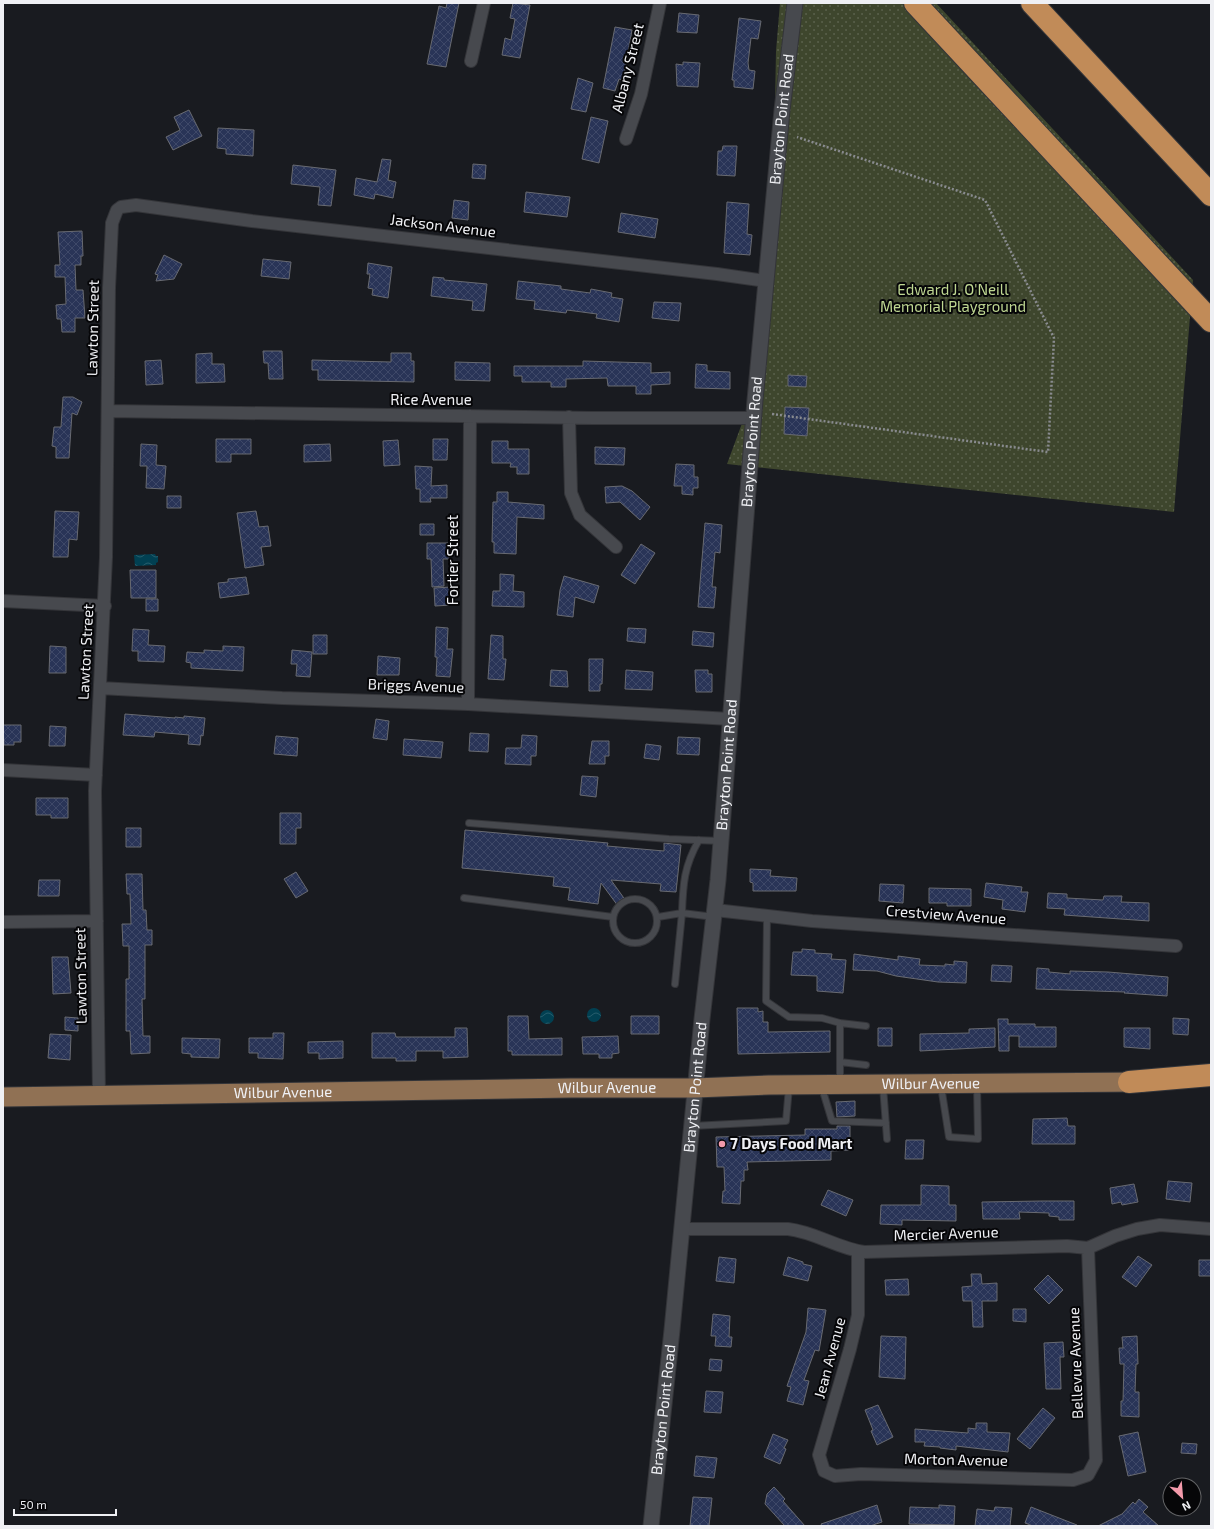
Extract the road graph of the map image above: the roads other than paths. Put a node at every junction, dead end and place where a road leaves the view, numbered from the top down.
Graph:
1 (484, 3) edge
2 (660, 3) edge
3 (795, 3) edge
4 (915, 3) edge
5 (1032, 3) edge
6 (471, 61) dead end
7 (626, 139) dead end
8 (1211, 195) edge
9 (117, 210) joint
10 (766, 281) junction
11 (1207, 318) edge
12 (108, 411) junction
13 (470, 416) junction
14 (569, 417) junction
15 (754, 418) junction
16 (616, 547) dead end
17 (3, 601) edge
18 (105, 606) junction
19 (100, 688) junction
20 (468, 704) junction
21 (730, 719) junction
22 (3, 770) edge
23 (96, 774) junction
24 (469, 823) dead end
25 (699, 840) junction
26 (721, 841) junction
27 (464, 898) dead end
28 (682, 913) junction
29 (714, 914) junction
30 (767, 916) junction
31 (613, 917) junction
32 (658, 917) junction
33 (96, 921) junction
34 (3, 922) edge
35 (1176, 946) dead end
36 (675, 984) dead end
37 (840, 1023) junction
38 (866, 1026) dead end
39 (840, 1062) junction
40 (866, 1065) dead end
41 (1211, 1075) edge
42 (1211, 1081) edge
43 (1129, 1082) junction
44 (821, 1084) junction
45 (840, 1084) junction
46 (882, 1084) junction
47 (941, 1084) junction
48 (977, 1084) junction
49 (789, 1085) junction
50 (695, 1088) junction
51 (99, 1095) junction
52 (3, 1097) edge
53 (886, 1124) junction
54 (692, 1126) junction
55 (887, 1140) dead end
56 (682, 1229) junction
57 (1211, 1229) edge
58 (1088, 1248) junction
59 (858, 1252) junction
60 (824, 1470) joint
61 (1088, 1475) joint
62 (651, 1526) edge

1 - 6 street
2 - 7 street, Albany Street
3 - 10 street, Brayton Point Road
4 - 11 highway
5 - 8 highway
9 - 10 street, Jackson Avenue
9 - 12 street, Lawton Street
10 - 15 street, Brayton Point Road
12 - 13 street, Rice Avenue
12 - 18 street, Lawton Street
13 - 14 street, Rice Avenue
13 - 20 street, Fortier Street
14 - 15 street, Rice Avenue
14 - 16 street
15 - 21 street, Brayton Point Road
17 - 18 street
18 - 19 street, Lawton Street
19 - 20 street, Briggs Avenue
19 - 23 street, Lawton Street
20 - 21 street, Briggs Avenue
21 - 26 street, Brayton Point Road
22 - 23 street
23 - 33 street, Lawton Street
24 - 25 lane
25 - 26 lane
25 - 28 lane
26 - 29 street, Brayton Point Road
27 - 31 lane
28 - 29 lane
28 - 32 lane
28 - 36 lane
29 - 30 street, Crestview Avenue
29 - 50 street, Brayton Point Road
30 - 35 street, Crestview Avenue
30 - 37 lane
31 - 32 lane
31 - 32 lane
33 - 34 street
33 - 51 street, Lawton Street
37 - 38 lane
37 - 39 lane
39 - 40 lane
39 - 45 lane
41 - 43 highway
42 - 43 main road, Wilbur Avenue
43 - 48 main road, Wilbur Avenue
44 - 45 main road, Wilbur Avenue
44 - 49 main road, Wilbur Avenue
44 - 53 lane
45 - 46 main road, Wilbur Avenue
46 - 47 main road, Wilbur Avenue
46 - 53 lane
47 - 48 main road, Wilbur Avenue
47 - 48 lane
49 - 50 main road, Wilbur Avenue
49 - 54 lane
50 - 51 main road, Wilbur Avenue
50 - 54 street, Brayton Point Road
51 - 52 main road, Wilbur Avenue
53 - 55 lane
54 - 56 street, Brayton Point Road
56 - 59 street, Mercier Avenue
56 - 62 street, Brayton Point Road
57 - 58 street
58 - 59 street, Mercier Avenue
58 - 61 street, Bellevue Avenue
59 - 60 street, Jean Avenue
60 - 61 street, Morton Avenue

